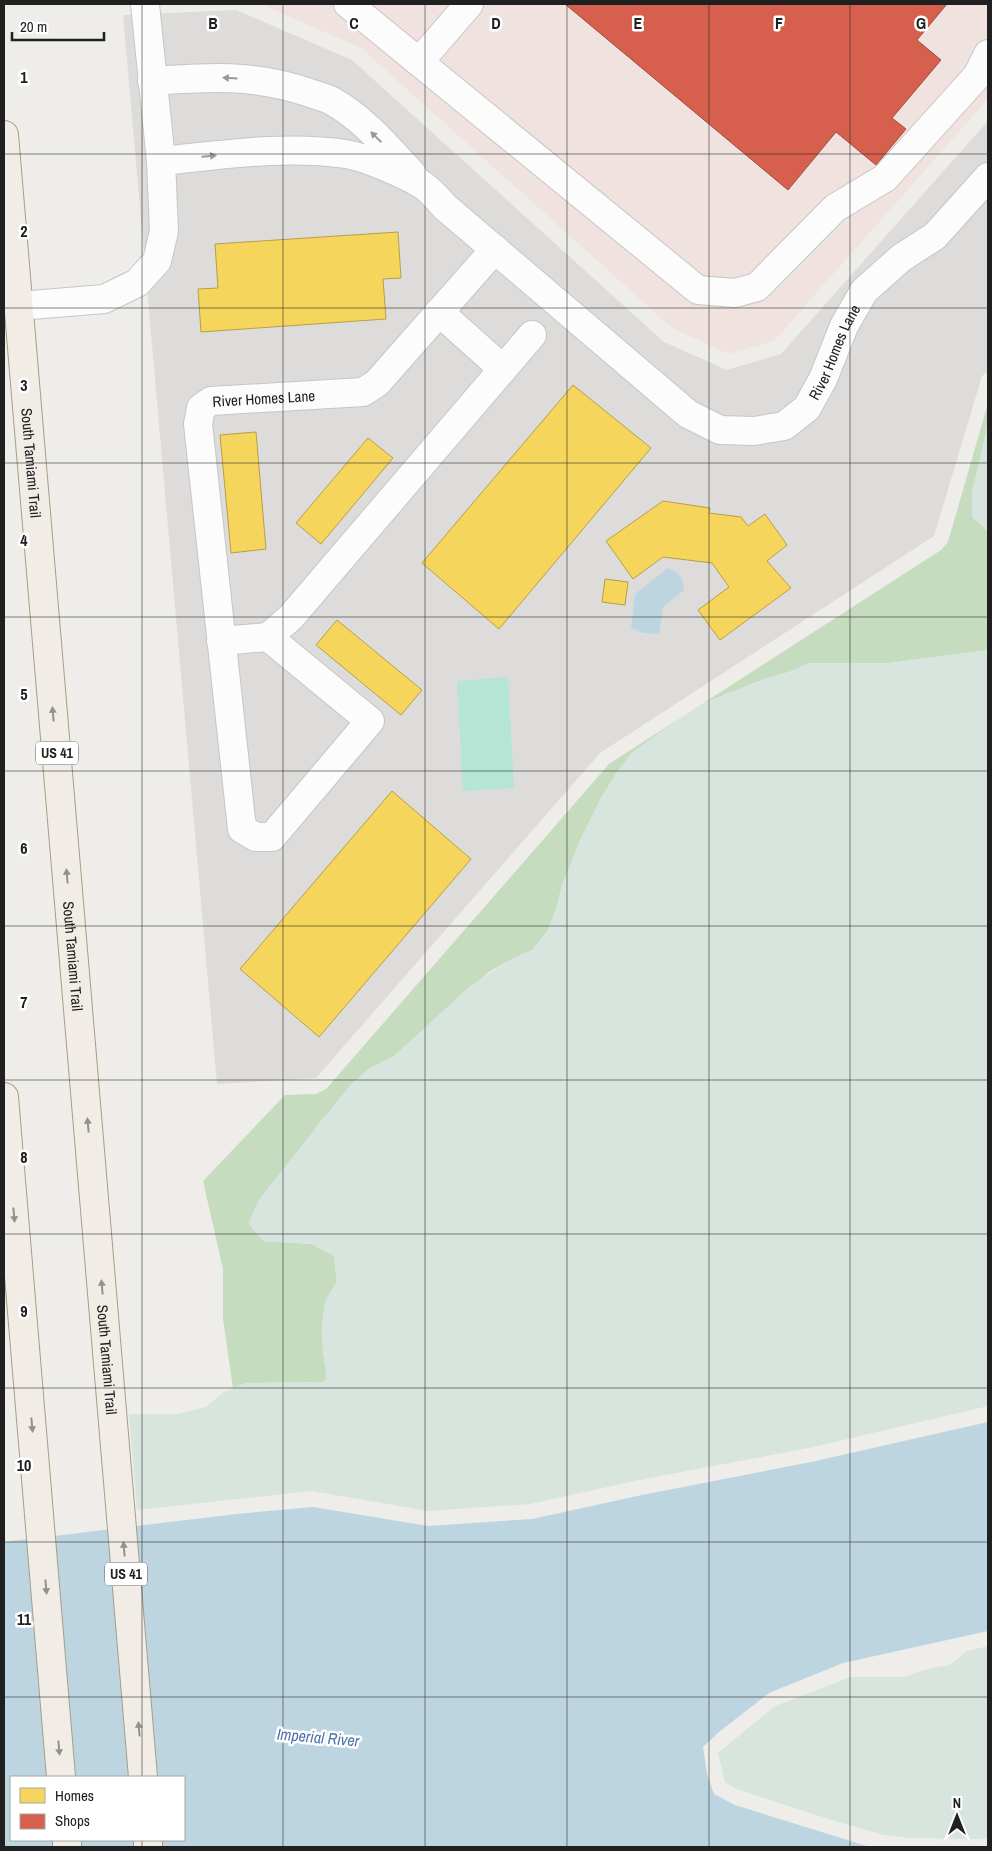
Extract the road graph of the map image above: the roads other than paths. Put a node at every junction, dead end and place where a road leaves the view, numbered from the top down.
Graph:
1 (144, 4) edge
2 (348, 4) edge
3 (469, 4) edge
4 (988, 54) edge
5 (419, 62) junction
6 (152, 81) junction
7 (4, 135) edge
8 (161, 161) junction
9 (988, 178) edge
10 (422, 184) junction
11 (495, 249) junction
12 (19, 306) junction
13 (439, 312) junction
14 (532, 335) dead end
15 (503, 369) junction
16 (268, 637) junction
17 (221, 642) junction
18 (4, 1097) edge
19 (62, 1776) edge
20 (143, 1776) edge

1 - 6 street
2 - 5 street
3 - 5 street
4 - 5 street
6 - 8 street
10 -> 6 street
7 - 12 main road, South Tamiami Trail / US 41
8 -> 10 street, River Homes Lane
8 - 12 street
9 - 11 street, River Homes Lane
10 - 11 street, River Homes Lane
11 - 13 street, River Homes Lane
20 -> 12 main road, South Tamiami Trail / US 41
13 - 15 street
13 - 17 street, River Homes Lane
14 - 15 street
15 - 16 street
16 - 17 street
16 - 17 street, River Homes Lane
18 -> 19 main road

